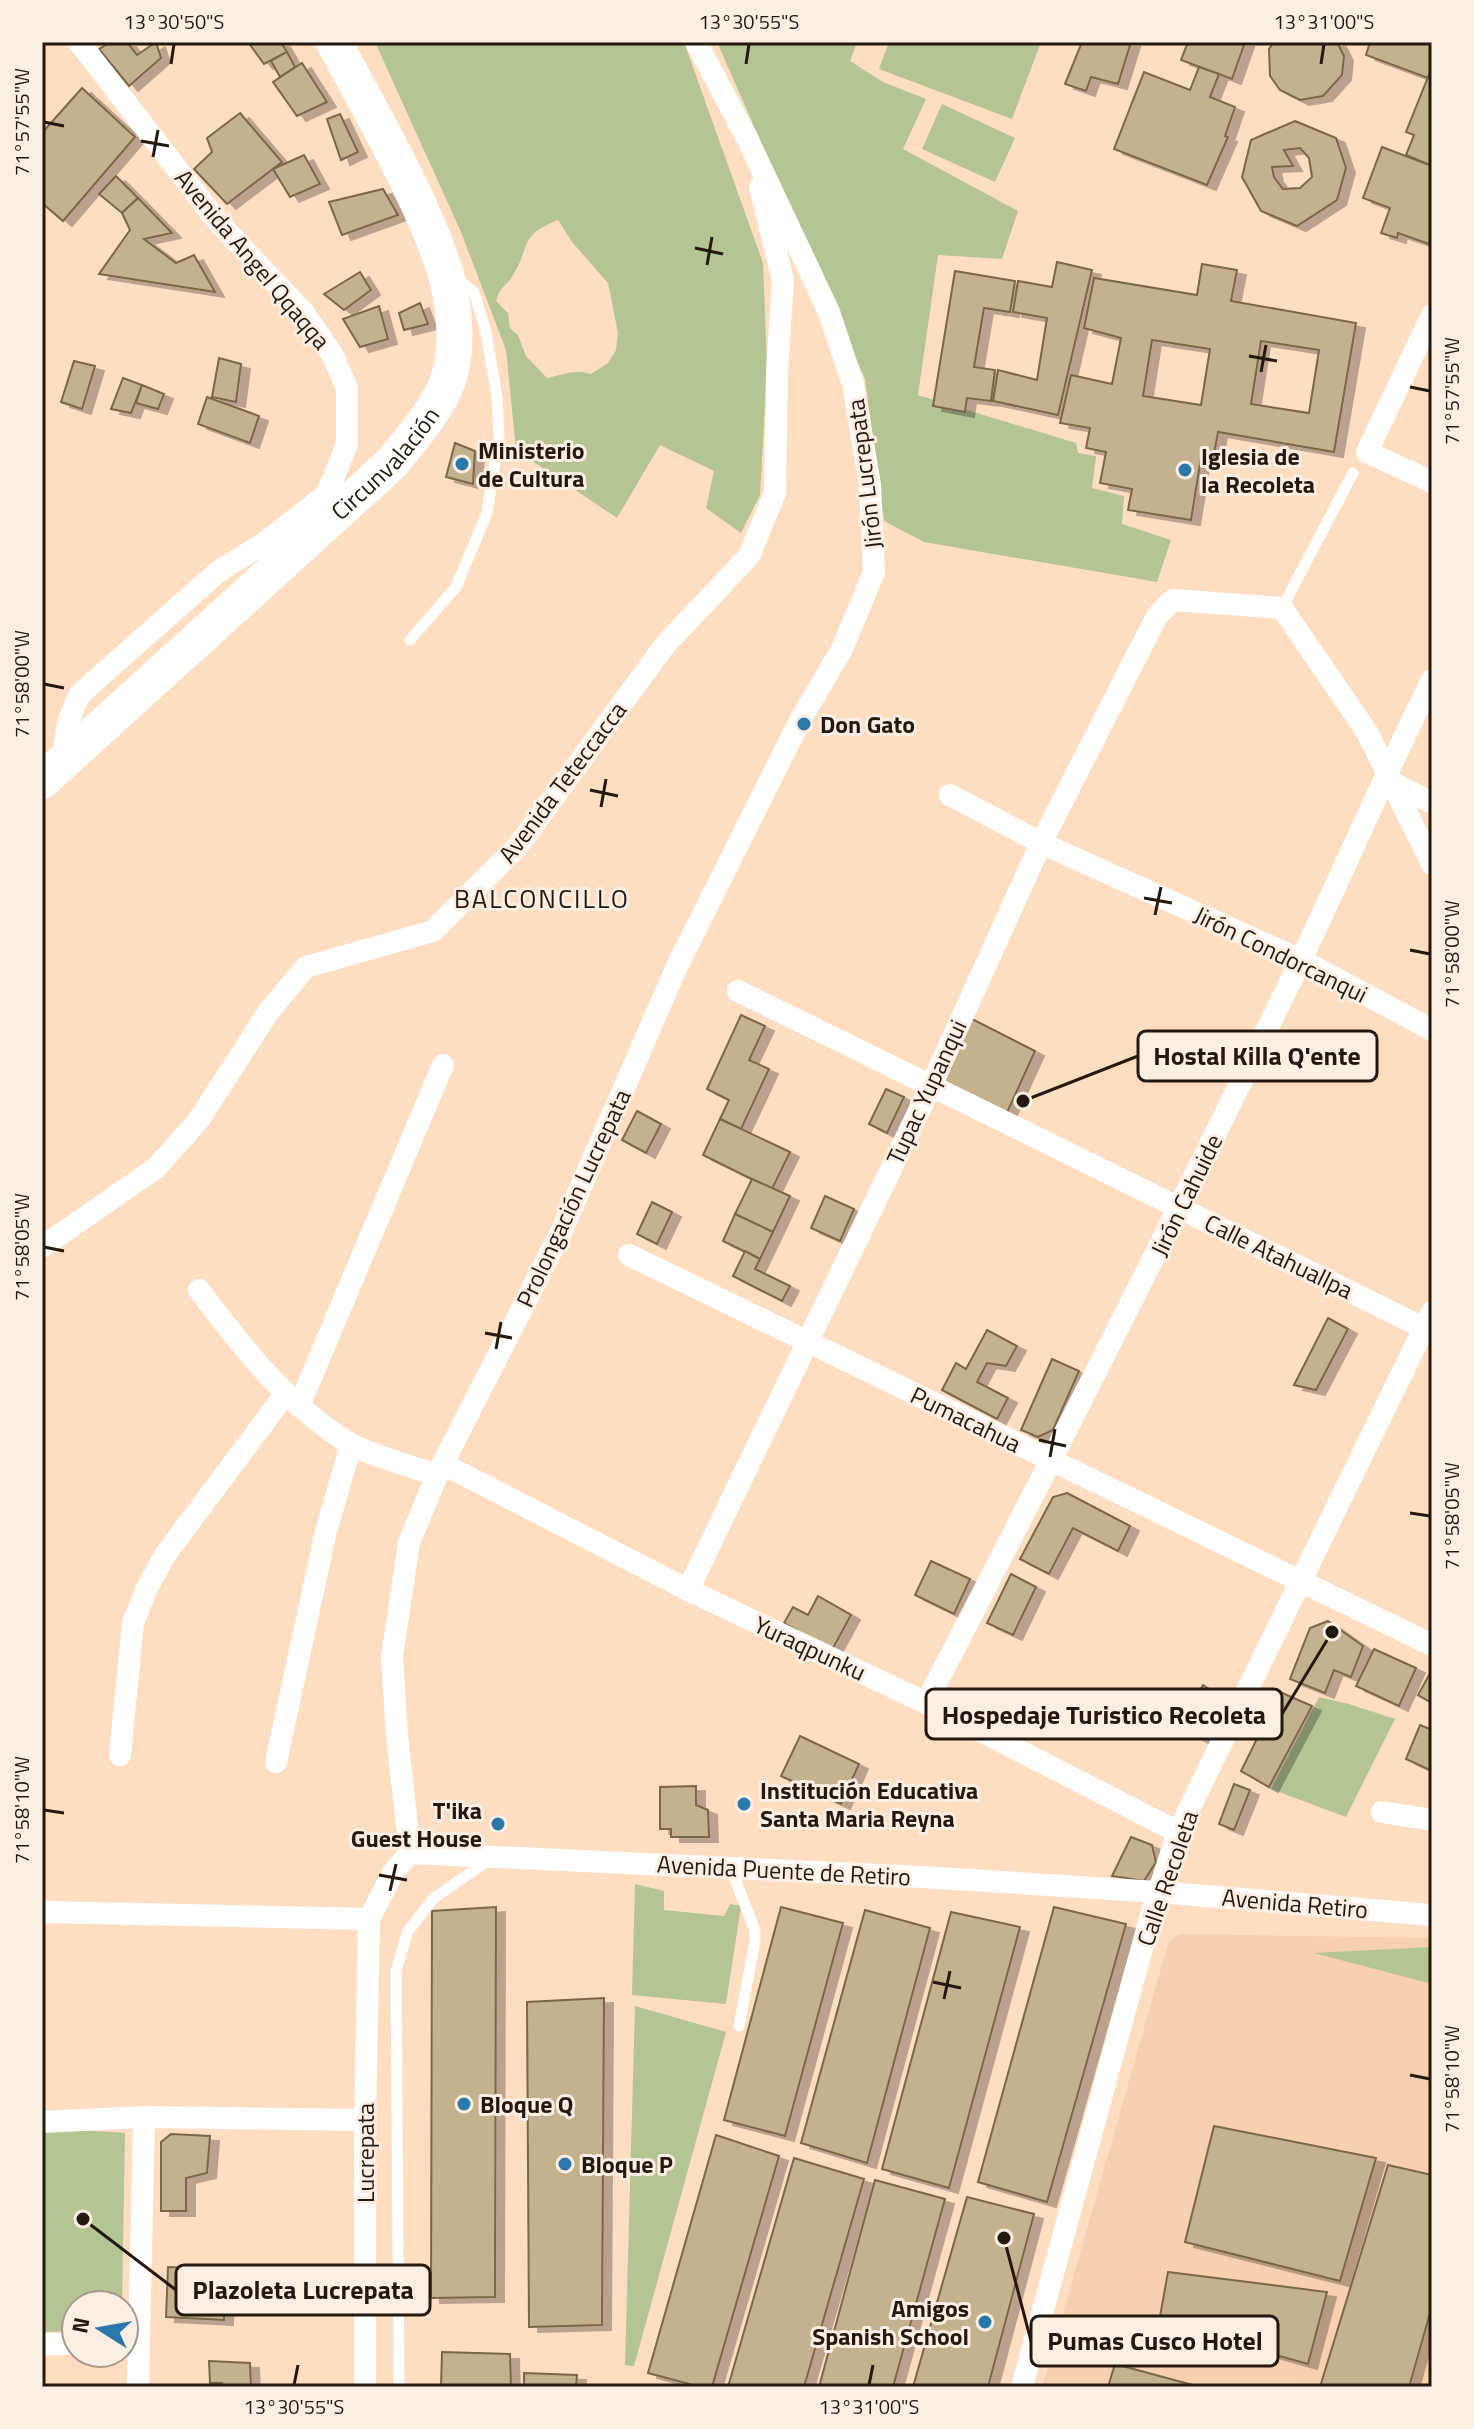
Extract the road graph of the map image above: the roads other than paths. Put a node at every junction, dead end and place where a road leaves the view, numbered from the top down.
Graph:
1 (79, 42) edge
2 (334, 42) edge
3 (696, 42) edge
4 (748, 140) junction
5 (444, 268) junction
6 (1432, 315) edge
7 (1353, 473) dead end
8 (1432, 482) edge
9 (1282, 608) junction
10 (410, 640) dead end
11 (1432, 680) edge
12 (802, 717) joint
13 (53, 772) edge
14 (1390, 777) junction
15 (950, 795) dead end
16 (1432, 803) edge
17 (1041, 843) junction
18 (1432, 864) edge
19 (1301, 960) junction
20 (738, 991) dead end
21 (1432, 1030) edge
22 (443, 1065) dead end
23 (931, 1086) junction
24 (1180, 1207) junction
25 (42, 1247) edge
26 (629, 1255) dead end
27 (199, 1290) dead end
28 (1429, 1324) edge
29 (806, 1341) junction
30 (293, 1400) junction
31 (351, 1445) junction
32 (1051, 1461) junction
33 (440, 1470) junction
34 (1300, 1581) junction
35 (688, 1590) junction
36 (1432, 1645) edge
37 (926, 1703) junction
38 (120, 1755) dead end
39 (276, 1762) dead end
40 (1382, 1812) dead end
41 (1432, 1820) edge
42 (1178, 1832) junction
43 (410, 1853) junction
44 (493, 1857) junction
45 (731, 1868) junction
46 (1158, 1892) junction
47 (42, 1912) edge
48 (1432, 1915) edge
49 (369, 1919) junction
50 (739, 2026) dead end
51 (144, 2117) junction
52 (365, 2120) junction
53 (42, 2122) edge
54 (134, 2289) edge
55 (365, 2387) edge
56 (399, 2387) edge
57 (1022, 2387) edge

1 - 13 street, Avenida Angel Qqaqqa
2 - 5 highway, Circunvalación
3 - 4 street
4 - 12 street, Jirón Lucrepata
4 - 25 street, Avenida Teteccacca
5 - 10 lane
5 - 13 highway, Circunvalación
6 - 8 street
7 - 9 lane
9 - 14 street
9 - 17 street, Tupac Yupanqui
11 - 14 street, Jirón Cahuide
12 - 33 street, Prolongación Lucrepata
14 - 16 street
14 - 18 street
14 - 19 street, Jirón Cahuide
15 - 17 street, Jirón Condorcanqui
17 - 19 street, Jirón Condorcanqui
17 - 23 street, Tupac Yupanqui
19 - 21 street, Jirón Condorcanqui
19 - 24 street, Jirón Cahuide
20 - 23 street, Calle Atahuallpa
22 - 30 street
23 - 24 street, Calle Atahuallpa
23 - 29 street, Tupac Yupanqui
24 - 28 street, Calle Atahuallpa
24 - 32 street, Jirón Cahuide
26 - 29 street, Pumacahua
27 - 30 street, Yuraqpunku
28 - 34 street, Calle Recoleta
29 - 32 street, Pumacahua
29 - 35 street, Tupac Yupanqui
30 - 31 street, Yuraqpunku
30 - 38 street
31 - 33 street, Yuraqpunku
31 - 39 street
32 - 34 street, Pumacahua
32 - 37 street, Jirón Cahuide
33 - 35 street, Yuraqpunku
33 - 43 street, Prolongación Lucrepata
34 - 36 street, Pumacahua
34 - 42 street, Calle Recoleta
35 - 37 street, Yuraqpunku
37 - 42 street, Yuraqpunku
40 - 41 street
42 - 46 street, Calle Recoleta
43 - 44 street, Avenida Puente de Retiro
43 - 49 street
44 - 45 street, Avenida Puente de Retiro
44 - 56 lane
45 - 46 street, Avenida Puente de Retiro
45 - 50 lane
46 - 48 street, Avenida Retiro
46 - 57 street, Calle Recoleta
47 - 49 street
49 - 52 street, Lucrepata
51 - 52 street
51 - 53 street
51 - 54 street
52 - 55 street, Lucrepata

